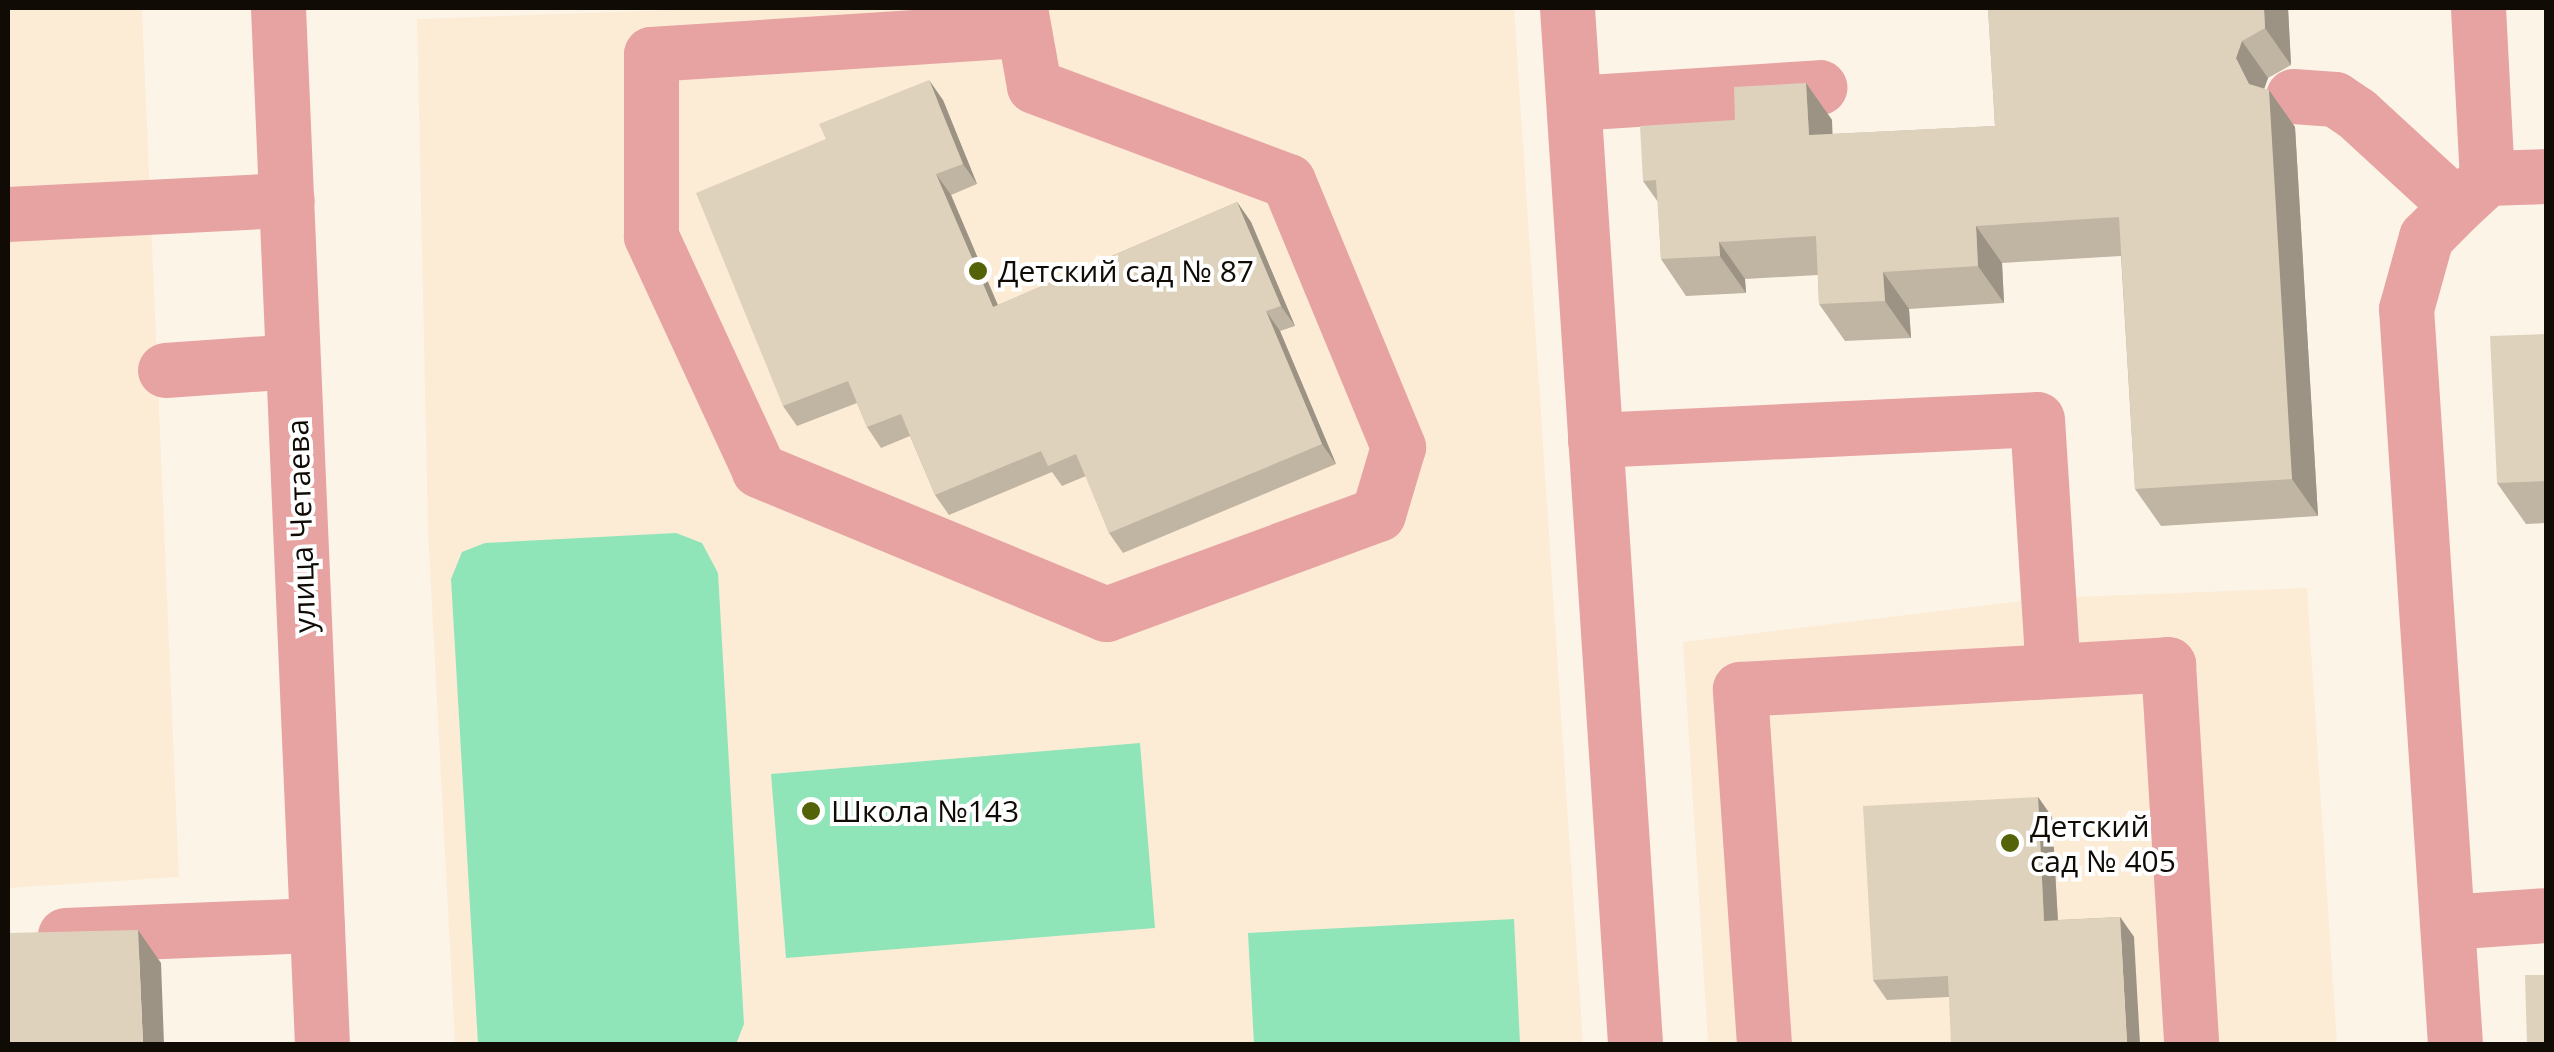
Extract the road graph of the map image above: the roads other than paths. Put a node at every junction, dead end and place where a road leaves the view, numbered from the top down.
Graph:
1 (278, 8) edge
2 (1568, 8) edge
3 (2478, 8) edge
4 (1021, 18) edge
5 (1819, 87) dead end
6 (2293, 96) dead end
7 (1574, 103) junction
8 (2546, 176) edge
9 (2472, 192) junction
10 (287, 200) junction
11 (8, 214) edge
12 (293, 360) junction
13 (165, 370) dead end
14 (1595, 440) junction
15 (2053, 670) junction
16 (2546, 915) edge
17 (2447, 922) junction
18 (317, 925) junction
19 (42, 936) edge
20 (322, 1044) edge
21 (1635, 1044) edge
22 (1764, 1044) edge
23 (2191, 1044) edge
24 (2455, 1044) edge

1 - 10 street, улица Четаева
2 - 7 street
3 - 9 street
4 - 4 street
5 - 7 street
6 - 9 street
7 - 14 street
8 - 9 street
9 - 17 street
10 - 11 street
10 - 12 street, улица Четаева
12 - 13 street
12 - 18 street, улица Четаева
14 - 15 street
14 - 21 street
15 - 22 street
15 - 23 street
16 - 17 street
17 - 24 street
18 - 19 street
18 - 20 street, улица Четаева

